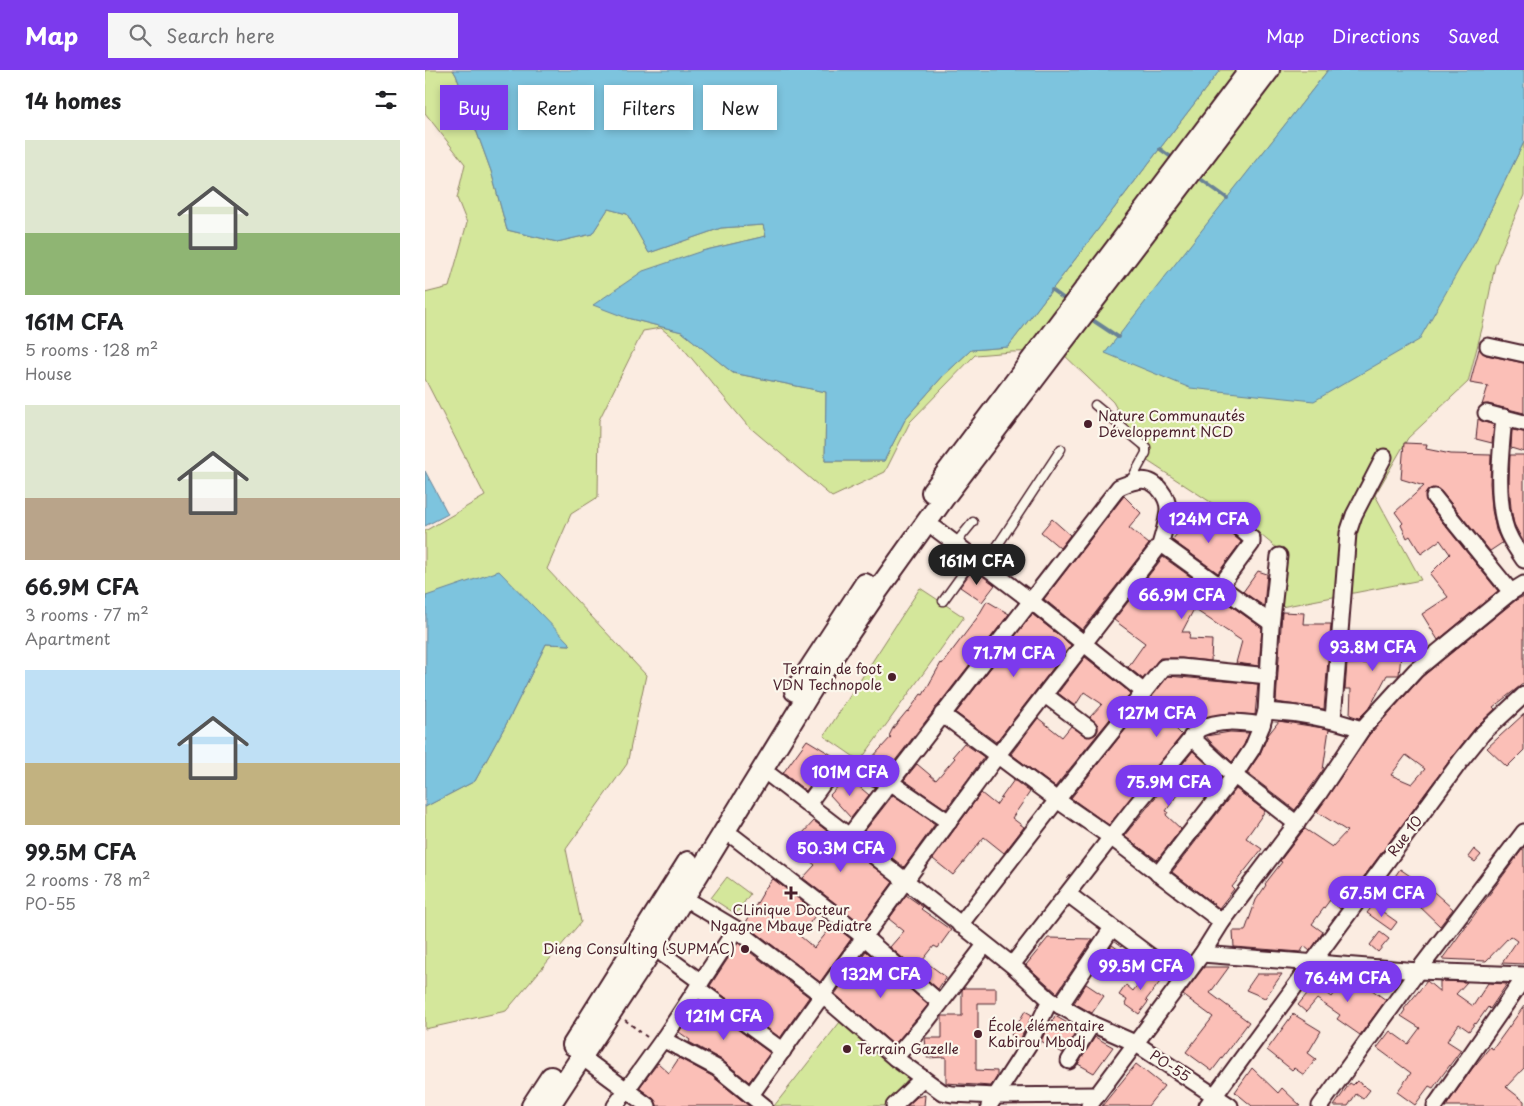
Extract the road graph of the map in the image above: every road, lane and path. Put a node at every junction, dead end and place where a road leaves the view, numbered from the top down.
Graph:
1 (1250, 70) edge
2 (1269, 70) edge
3 (1488, 346) dead end
4 (1524, 354) edge
5 (1015, 404) junction
6 (1095, 405) dead end
7 (1486, 412) dead end
8 (1504, 418) junction
9 (1524, 423) edge
10 (1061, 449) dead end
11 (1384, 458) dead end
12 (1130, 482) junction
13 (1435, 497) dead end
14 (1227, 517) dead end
15 (973, 522) dead end
16 (936, 529) junction
17 (955, 544) junction
18 (1160, 544) junction
19 (1279, 556) dead end
20 (1524, 560) edge
21 (979, 562) junction
22 (1221, 585) junction
23 (1518, 588) edge
24 (943, 601) dead end
25 (1031, 601) junction
26 (1271, 623) junction
27 (1084, 643) junction
28 (1268, 676) junction
29 (1144, 692) junction
30 (1045, 695) junction
31 (1524, 695) edge
32 (942, 714) junction
33 (1264, 718) junction
34 (1333, 719) junction
35 (1089, 728) dead end
36 (1361, 729) junction
37 (1191, 737) junction
38 (997, 756) junction
39 (771, 776) junction
40 (1234, 776) junction
41 (890, 782) junction
42 (1057, 800) junction
43 (808, 804) junction
44 (949, 822) junction
45 (1297, 824) junction
46 (1524, 832) edge
47 (849, 836) junction
48 (734, 837) junction
49 (1112, 838) junction
50 (1158, 874) junction
51 (905, 880) junction
52 (1068, 894) junction
53 (695, 904) junction
54 (1221, 922) junction
55 (960, 925) junction
56 (1113, 928) junction
57 (736, 929) junction
58 (864, 937) junction
59 (985, 945) junction
60 (1202, 954) junction
61 (656, 955) junction
62 (1311, 963) junction
63 (1012, 965) junction
64 (1418, 971) junction
65 (1524, 977) edge
66 (1182, 980) junction
67 (699, 985) junction
68 (822, 995) junction
69 (940, 1003) junction
70 (1055, 1003) junction
71 (620, 1016) junction
72 (1092, 1024) junction
73 (661, 1042) junction
74 (1135, 1043) junction
75 (783, 1051) junction
76 (895, 1058) junction
77 (1069, 1061) dead end
78 (590, 1063) junction
79 (923, 1078) junction
80 (626, 1090) junction
81 (751, 1095) junction
82 (1093, 1100) edge
83 (1211, 1100) edge
84 (993, 1101) edge
85 (532, 1106) edge
86 (549, 1106) edge
87 (563, 1106) edge
88 (615, 1106) edge
89 (648, 1106) edge
90 (764, 1106) edge
91 (894, 1106) edge
92 (1230, 1106) edge
93 (1320, 1106) edge
94 (1435, 1106) edge

1 - 85 main road
2 - 5 main road
3 - 4 street
5 - 16 main road
5 - 61 main road
6 - 12 lane
7 - 8 street
8 - 9 street
8 - 20 street
10 - 21 lane
11 - 34 street
12 - 18 street
12 - 25 street
13 - 23 street
14 - 22 street
15 - 17 lane
16 - 17 street
16 - 39 main road
17 - 21 street
18 - 22 street
18 - 27 street
19 - 26 street
21 - 24 lane
21 - 25 street
22 - 26 street
23 - 36 street
25 - 27 street
25 - 32 street
26 - 28 street
27 - 29 street
27 - 30 street
28 - 29 street
28 - 33 street
29 - 42 street
30 - 35 street
30 - 38 street
31 - 62 street, Rue 10
32 - 38 street
32 - 41 street
33 - 34 street
33 - 37 street
33 - 40 street
34 - 36 street
36 - 45 street
37 - 40 street
37 - 49 street
38 - 42 street
38 - 44 street
39 - 43 street, PO-55
39 - 48 main road
40 - 45 street
40 - 50 street
41 - 43 street
41 - 44 street
41 - 47 street
42 - 49 street
42 - 55 street
43 - 47 street, PO-55
44 - 51 street
45 - 54 street
46 - 64 street
47 - 51 street, PO-55
48 - 53 main road
48 - 58 street
49 - 50 street
49 - 52 street
50 - 54 street
51 - 55 street, PO-55
51 - 58 street
52 - 56 street
52 - 63 street
53 - 57 street
53 - 61 main road
54 - 60 street
55 - 59 street, PO-55
56 - 66 street
56 - 70 street
57 - 67 street
57 - 68 street
58 - 68 street
58 - 69 street
59 - 63 street, PO-55
59 - 69 street
60 - 62 street
60 - 66 street
61 - 67 street
61 - 71 main road
61 - 86 main road
62 - 64 street
62 - 83 street, Rue 10
63 - 70 street, PO-55
64 - 65 street
64 - 93 street
65 - 94 street
66 - 74 street
67 - 73 street
67 - 75 street
68 - 75 street
68 - 76 street
69 - 76 street
70 - 72 street, PO-55
70 - 84 street
71 - 73 path
71 - 78 main road
72 - 74 street, PO-55
72 - 77 street
73 - 80 street
73 - 81 street
74 - 82 street
74 - 83 street, PO-55
75 - 81 street
76 - 79 street
78 - 80 street
78 - 87 main road
79 - 84 street
79 - 91 street
80 - 88 street
80 - 89 street
81 - 90 street
82 - 84 street
83 - 92 street, PO-55

